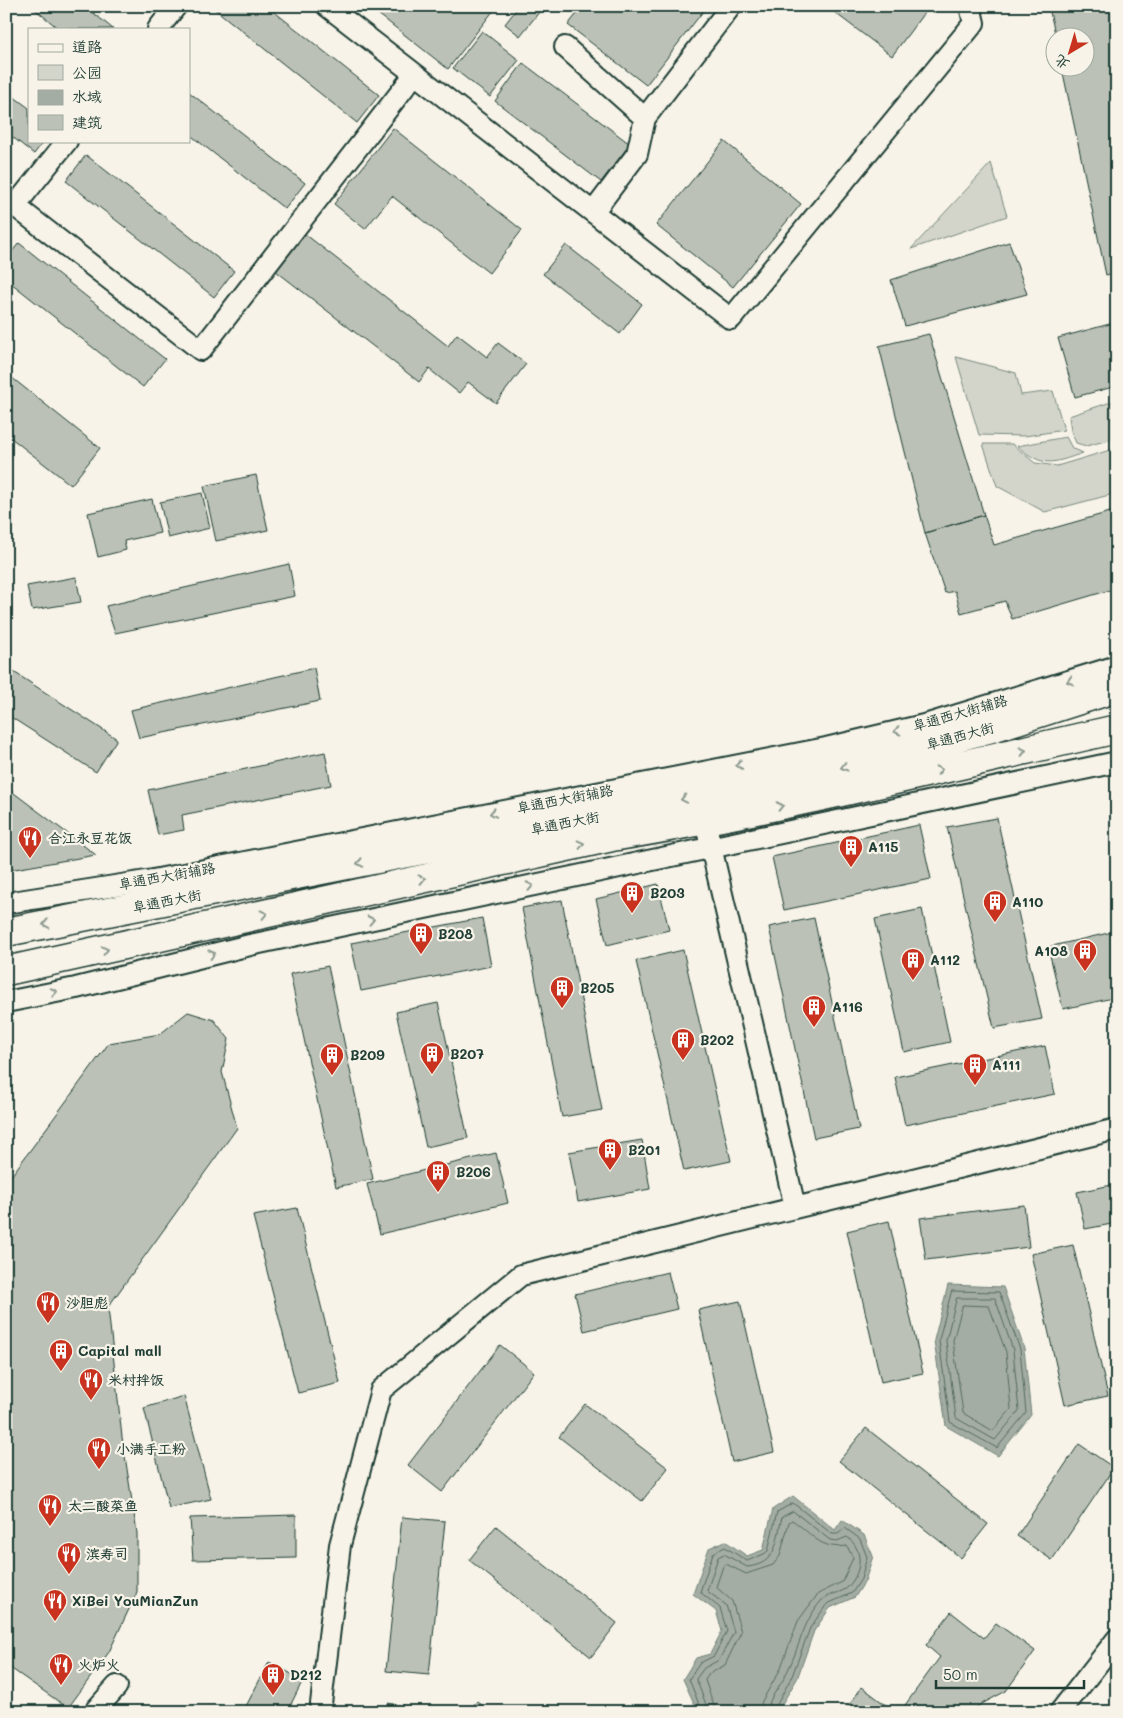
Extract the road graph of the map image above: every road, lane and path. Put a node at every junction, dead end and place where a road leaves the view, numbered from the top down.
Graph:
1 (176, 6) edge
2 (327, 6) edge
3 (731, 6) edge
4 (970, 6) edge
5 (159, 28) edge
6 (565, 47) dead end
7 (414, 75) junction
8 (645, 118) junction
9 (66, 142) edge
10 (10, 211) edge
11 (594, 212) junction
12 (1117, 666) edge
13 (1117, 688) edge
14 (1117, 730) edge
15 (1117, 762) edge
16 (708, 834) junction
17 (6, 903) edge
18 (6, 932) edge
19 (6, 972) edge
20 (6, 1002) edge
21 (1117, 1128) edge
22 (795, 1207) junction
23 (1117, 1639) edge
24 (117, 1686) dead end
25 (94, 1712) edge
26 (320, 1712) edge
27 (1060, 1712) edge

1 - 5 street
2 - 7 street
3 - 8 street
4 - 11 street
6 - 8 street
7 - 10 street
7 - 11 street
8 - 11 street
9 - 10 street
12 -> 17 street, 阜通西大街辅路
13 -> 18 main road, 阜通西大街
16 -> 14 main road, 阜通西大街
15 - 16 street
19 -> 16 main road, 阜通西大街
20 -> 16 street
16 - 22 street
21 - 22 street
22 - 26 street
23 - 27 street
24 - 25 street

